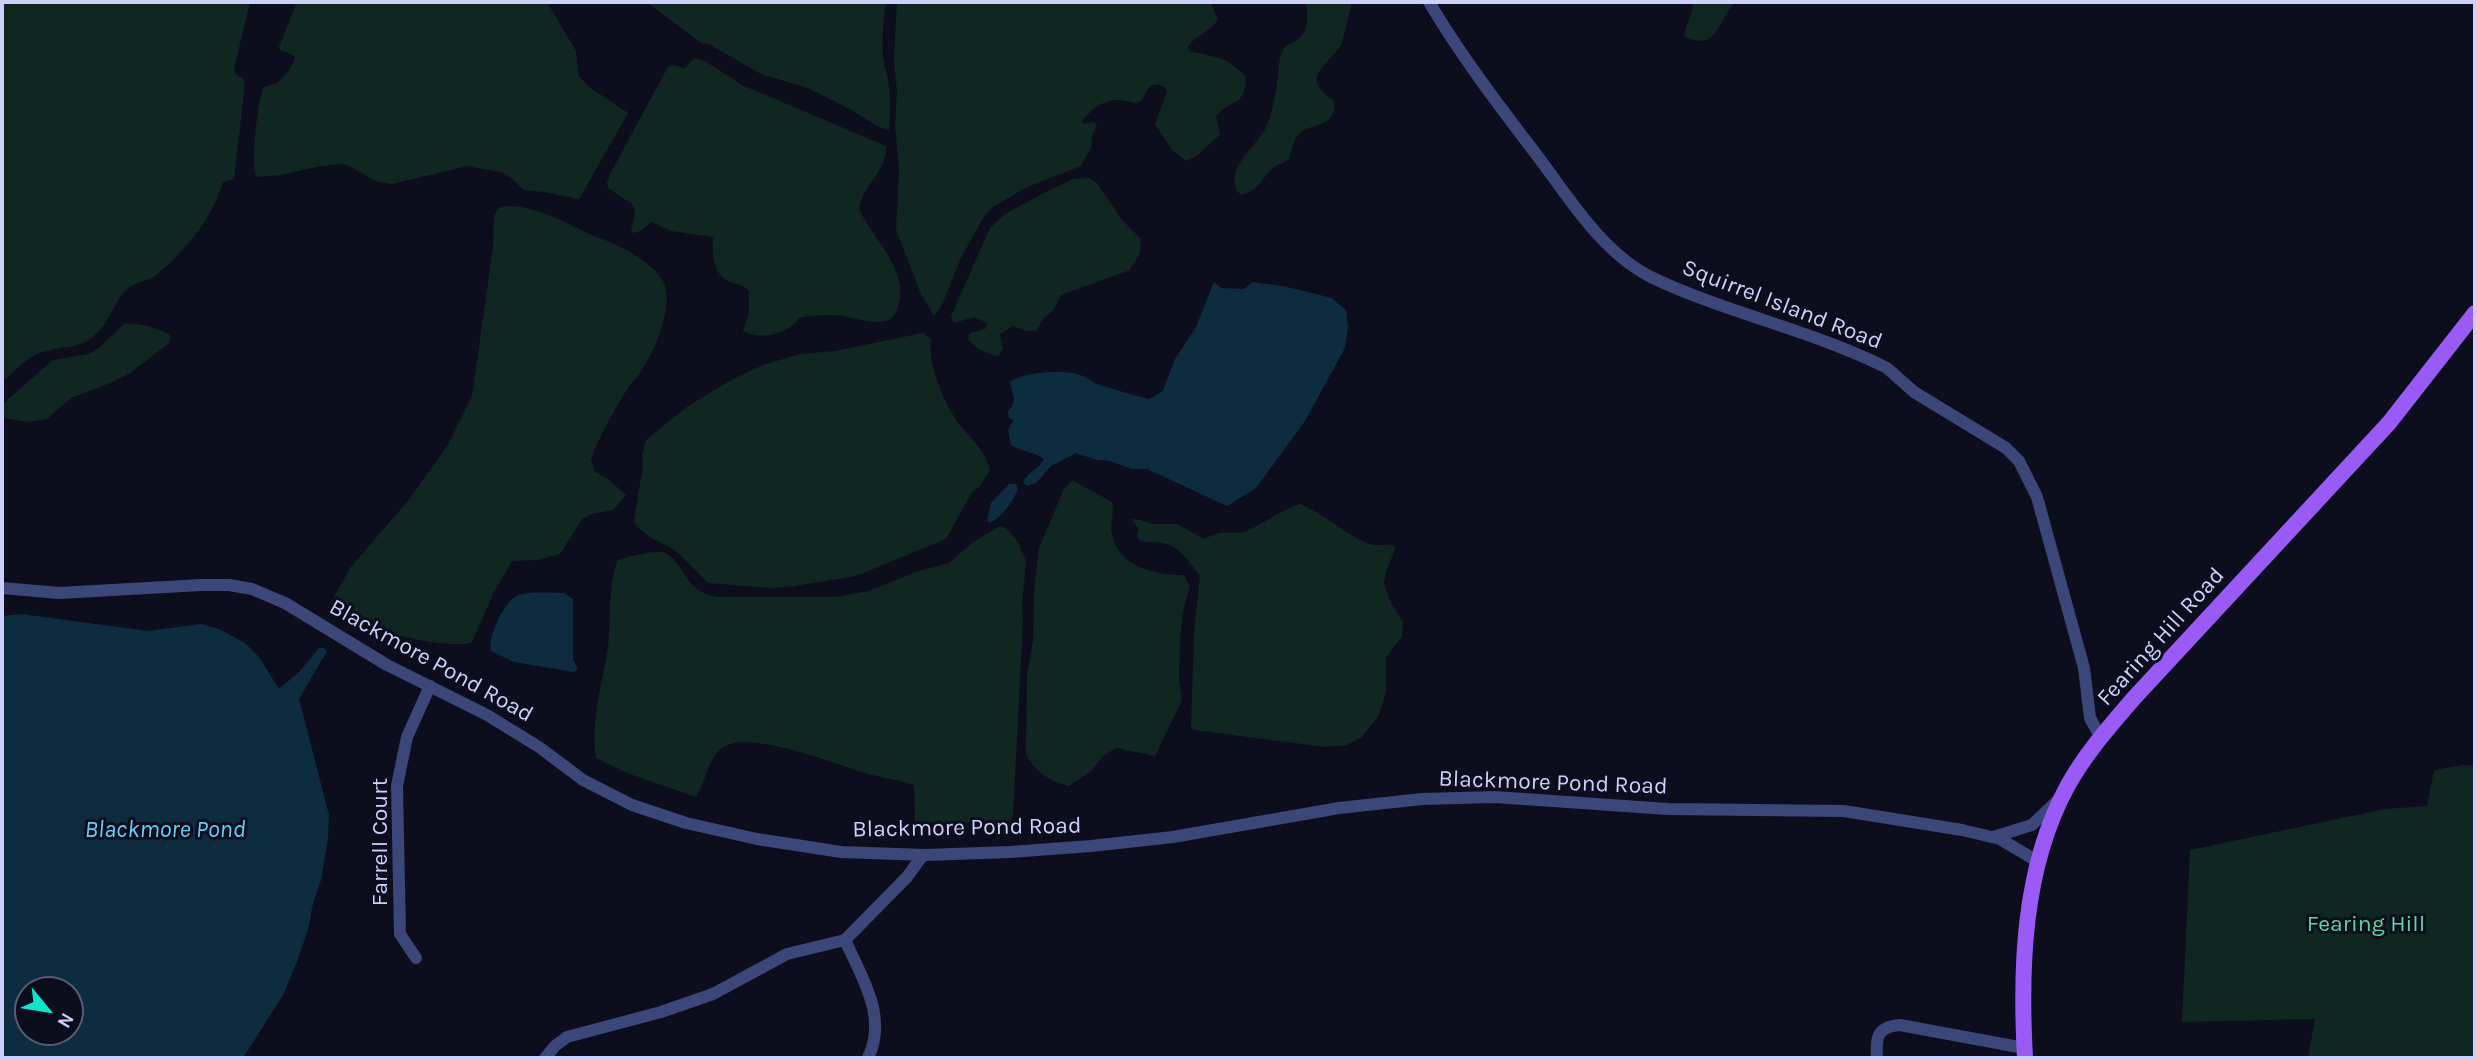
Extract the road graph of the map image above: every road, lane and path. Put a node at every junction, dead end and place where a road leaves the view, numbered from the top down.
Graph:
1 (1429, 2) edge
2 (2475, 313) edge
3 (2, 588) edge
4 (430, 686) junction
5 (2101, 738) junction
6 (2064, 793) junction
7 (1992, 837) junction
8 (923, 855) junction
9 (2037, 862) junction
10 (845, 940) junction
11 (416, 958) dead end
12 (2024, 1053) edge
13 (545, 1058) edge
14 (869, 1058) edge
15 (1877, 1058) edge

1 - 5 street, Squirrel Island Road
2 - 5 main road, Fearing Hill Road
3 - 4 street, Blackmore Pond Road
4 - 8 street, Blackmore Pond Road
4 - 11 street, Farrell Court
5 - 6 main road, Fearing Hill Road
6 - 7 street, Blackmore Pond Road
6 - 9 main road, Fearing Hill Road
7 - 8 street, Blackmore Pond Road
7 - 9 street, Blackmore Pond Road
8 - 10 street
9 - 12 main road, Fearing Hill Road
10 - 13 street
10 - 14 street
12 - 15 street

